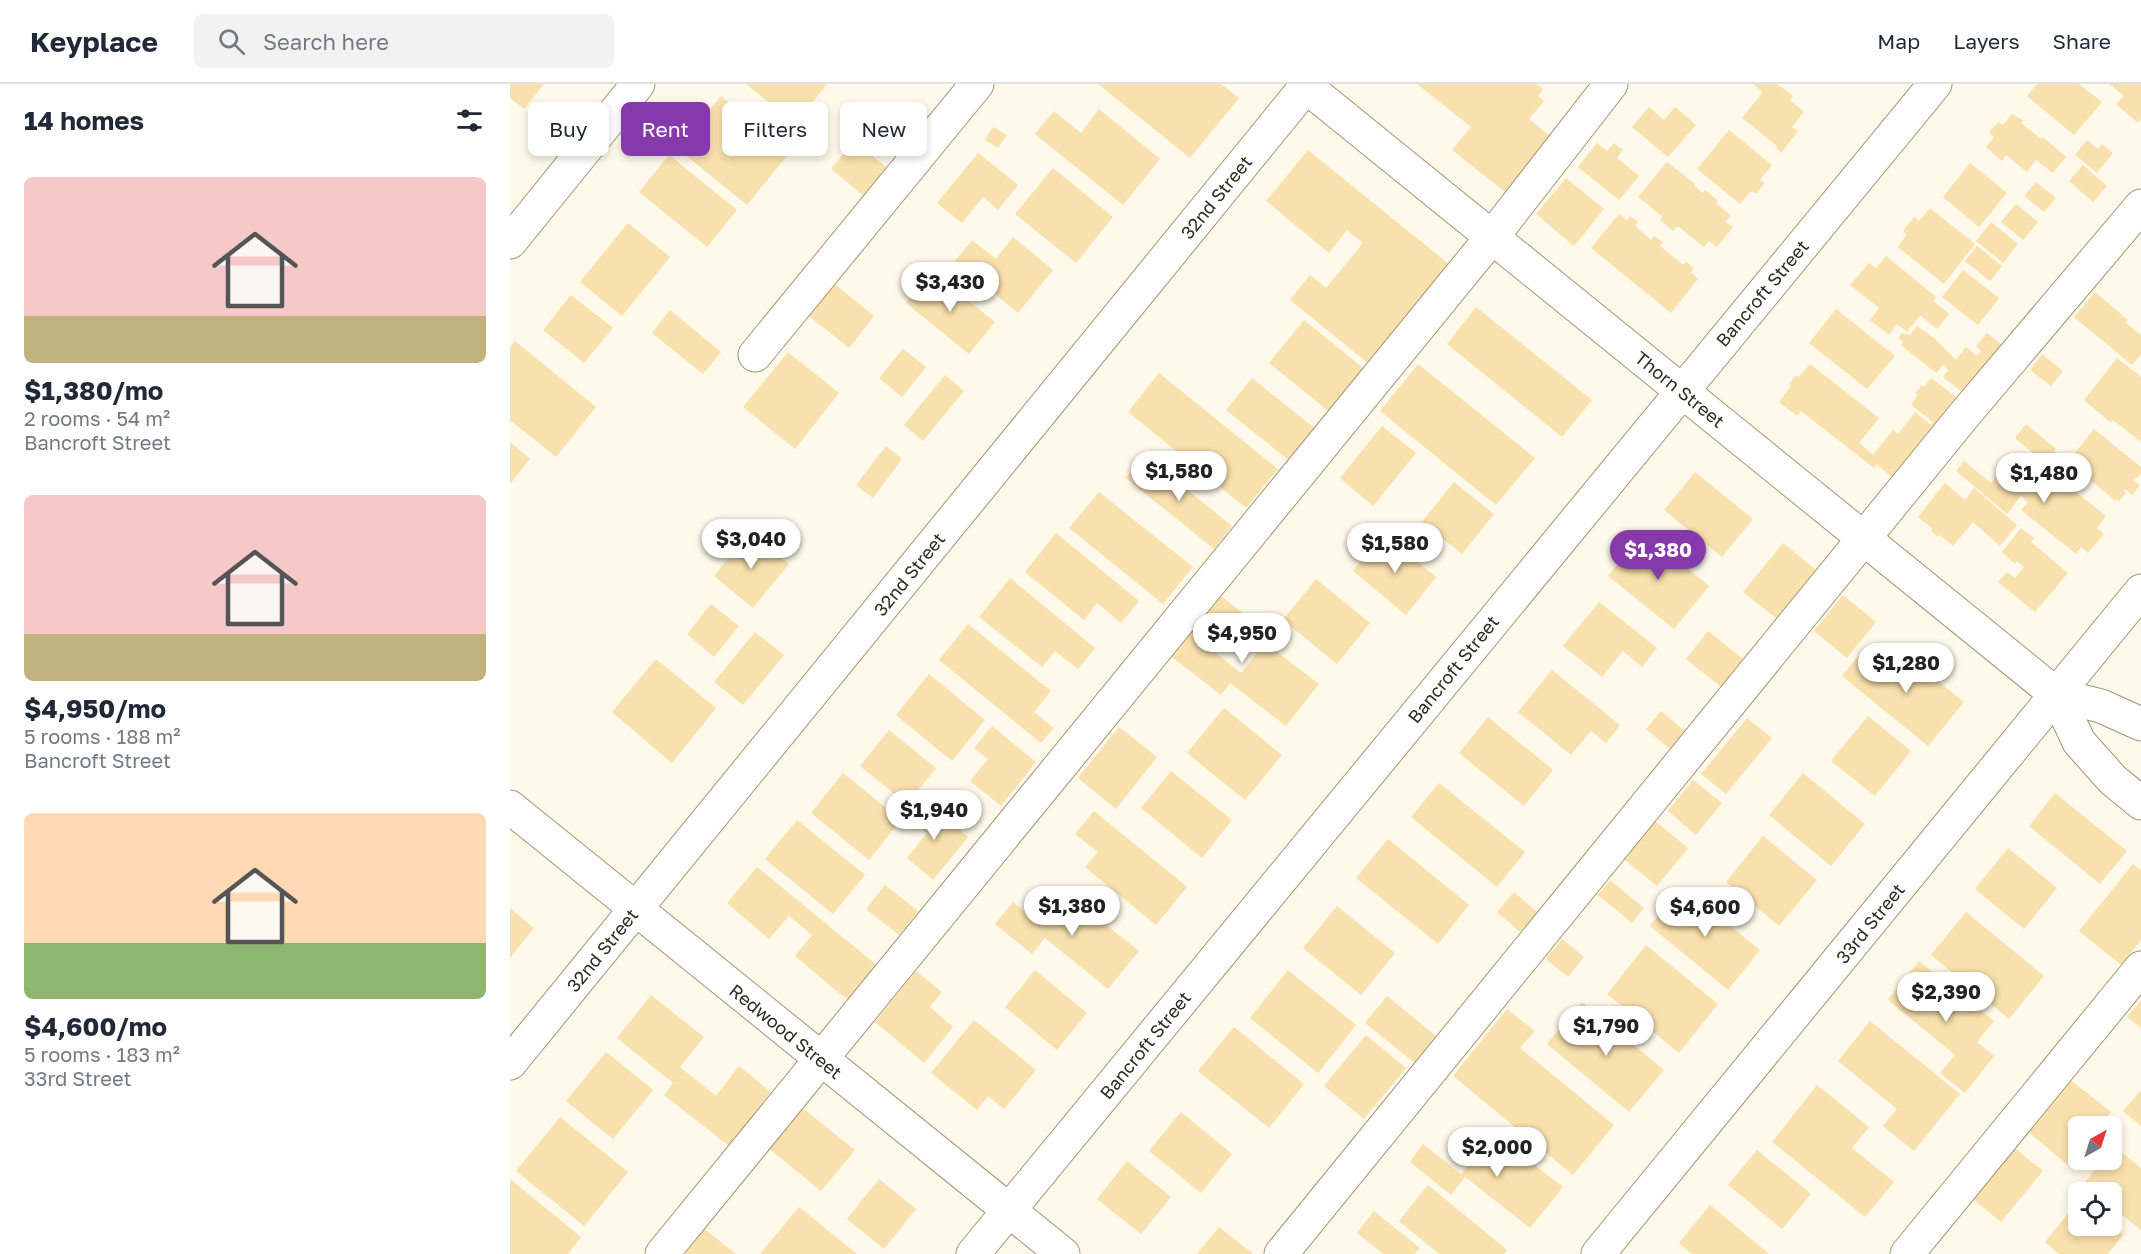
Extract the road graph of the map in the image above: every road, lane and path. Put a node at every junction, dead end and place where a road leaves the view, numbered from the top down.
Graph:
1 (638, 84) edge
2 (977, 84) edge
3 (1611, 84) edge
4 (1935, 84) edge
5 (1306, 85) edge
6 (2141, 206) edge
7 (1492, 237) junction
8 (510, 242) edge
9 (754, 355) dead end
10 (1682, 391) junction
11 (1864, 539) junction
12 (2141, 591) edge
13 (2057, 694) junction
14 (2141, 724) edge
15 (2141, 803) edge
16 (510, 807) edge
17 (636, 909) junction
18 (2141, 968) edge
19 (822, 1059) junction
20 (510, 1063) edge
21 (1009, 1211) junction
22 (662, 1254) edge
23 (973, 1254) edge
24 (1063, 1254) edge
25 (1281, 1254) edge
26 (1598, 1254) edge
27 (1907, 1254) edge

1 - 8 street
2 - 9 street
3 - 7 street
4 - 10 street, Bancroft Street
5 - 7 street, Thorn Street
5 - 17 street, 32nd Street
6 - 11 street
7 - 10 street, Thorn Street
7 - 19 street
10 - 11 street, Thorn Street
10 - 21 street, Bancroft Street
11 - 13 street, Thorn Street
11 - 25 street
12 - 13 street, 33rd Street
13 - 14 street, Thorn Street
13 - 15 street, Thorn Street
13 - 26 street, 33rd Street
16 - 17 street, Redwood Street
17 - 19 street, Redwood Street
17 - 20 street, 32nd Street
18 - 27 street
19 - 21 street, Redwood Street
19 - 22 street
21 - 23 street, Bancroft Street
21 - 24 street, Redwood Street

